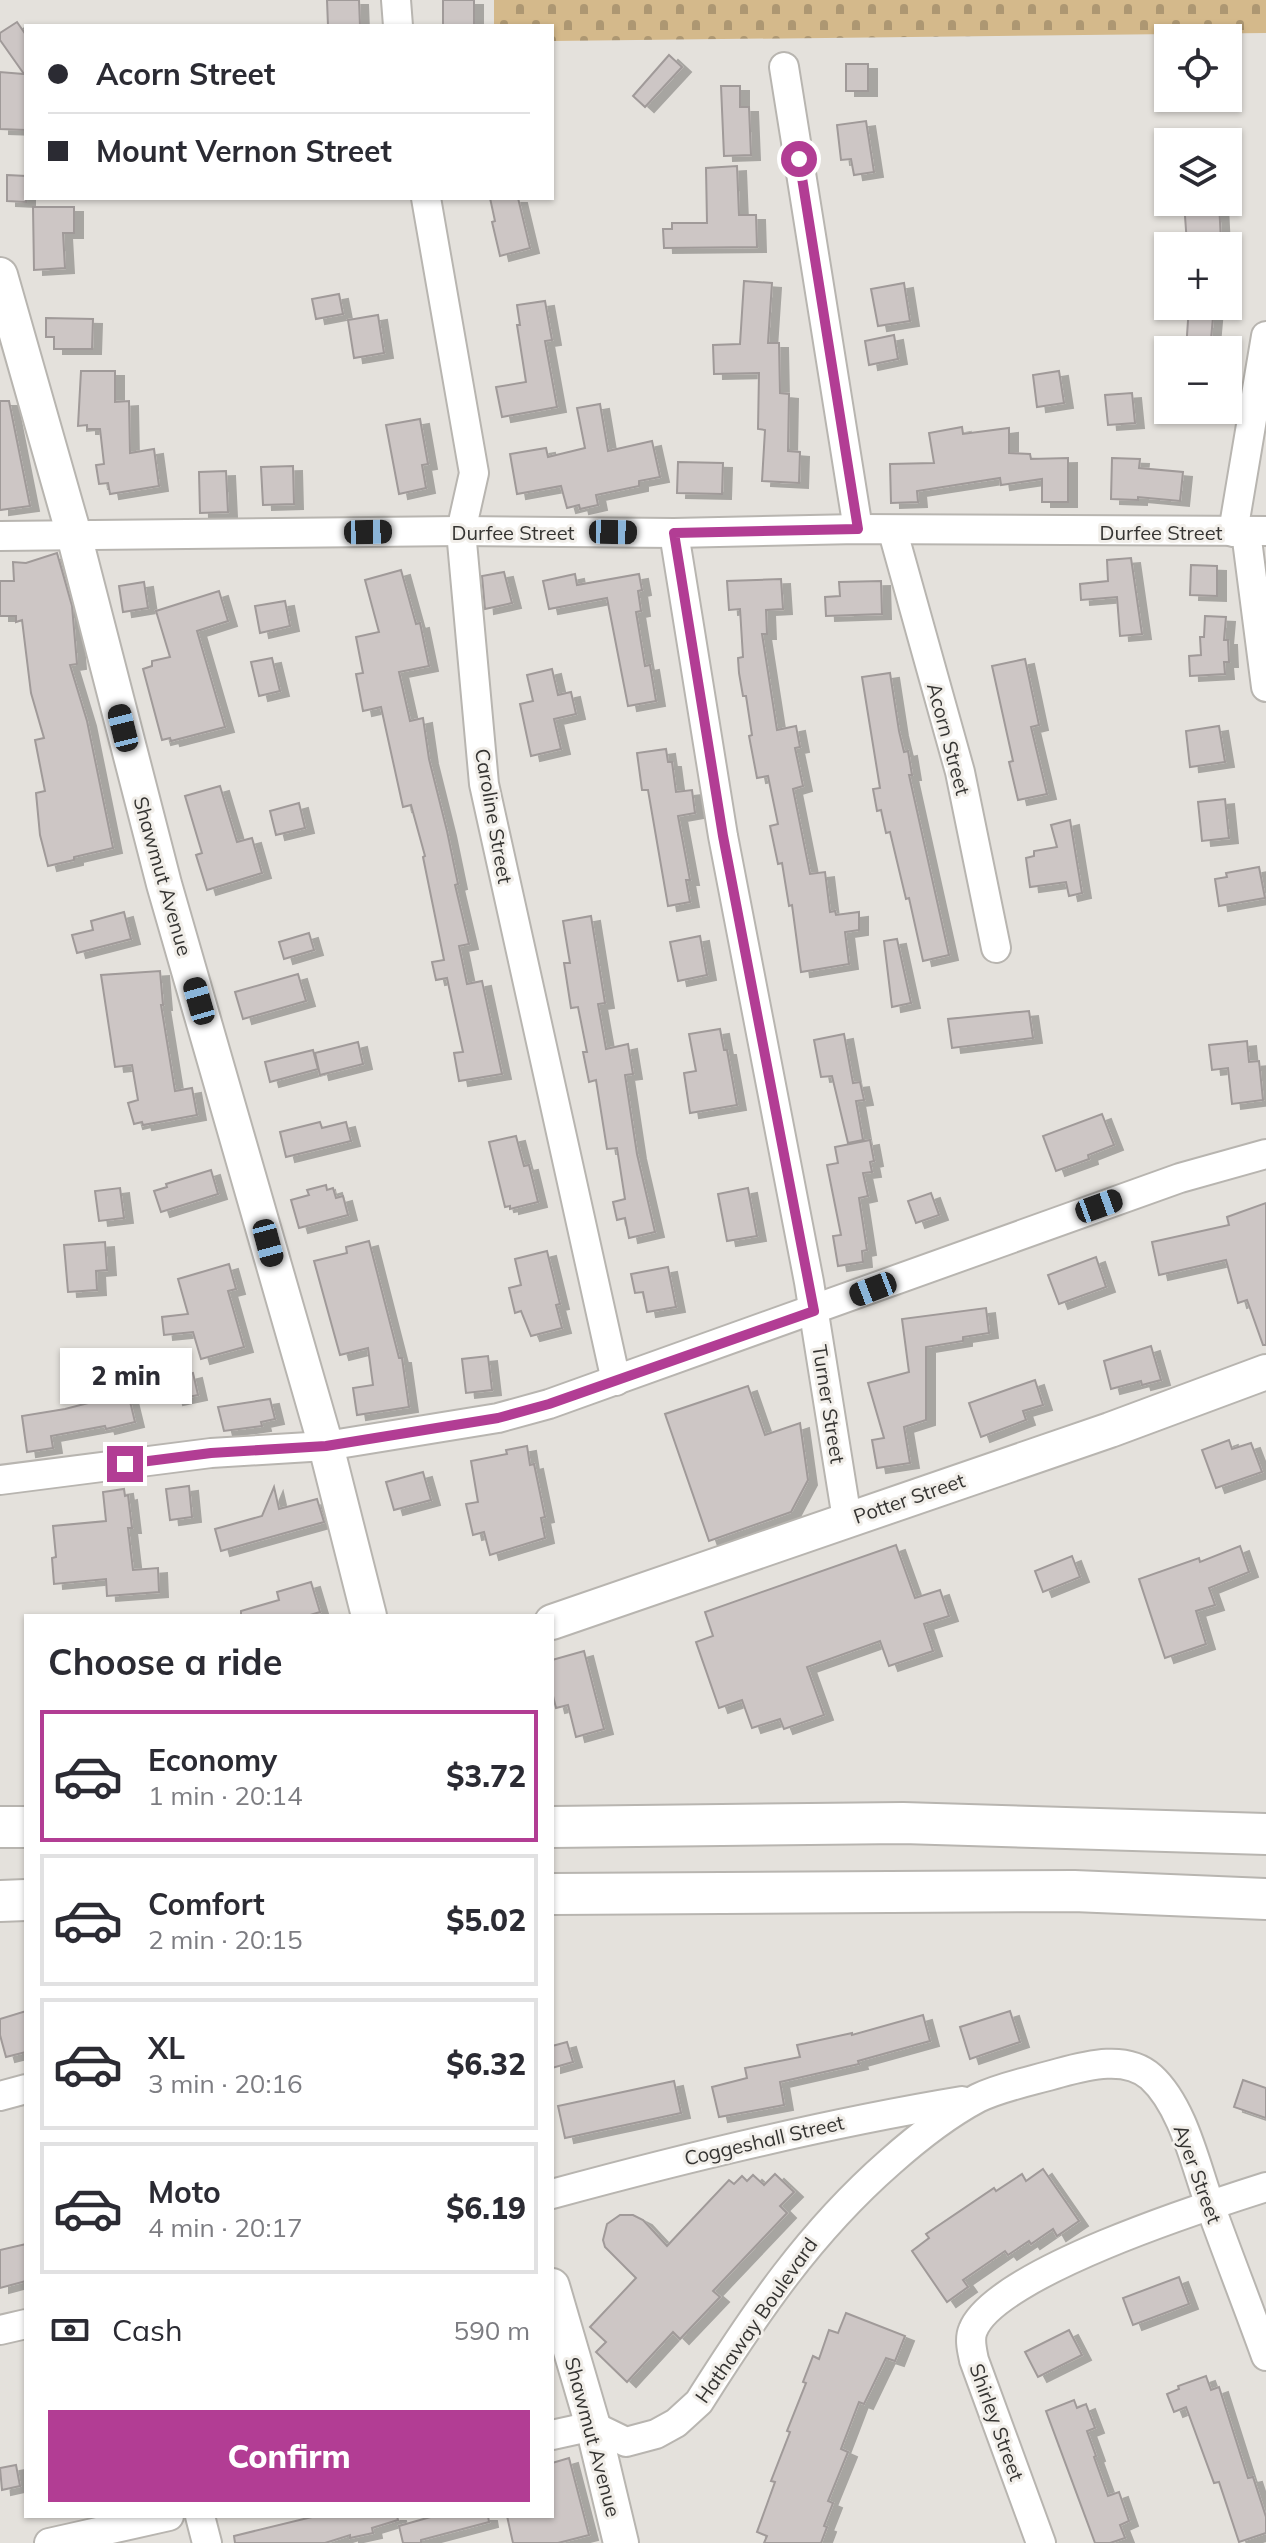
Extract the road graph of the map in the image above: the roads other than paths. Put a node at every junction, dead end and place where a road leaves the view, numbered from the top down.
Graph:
1 (396, 0) edge
2 (398, 24) edge
3 (784, 67) dead end
4 (426, 200) edge
5 (0, 275) edge
6 (1266, 336) edge
7 (858, 529) junction
8 (461, 531) junction
9 (893, 532) junction
10 (1249, 532) edge
11 (674, 533) junction
12 (74, 535) junction
13 (0, 536) edge
14 (1266, 687) edge
15 (996, 948) dead end
16 (1266, 1154) edge
17 (814, 1311) junction
18 (1266, 1372) edge
19 (616, 1381) junction
20 (326, 1446) junction
21 (0, 1480) edge
22 (847, 1519) junction
23 (368, 1614) edge
24 (554, 1621) edge
25 (0, 1827) edge
26 (24, 1827) edge
27 (554, 1827) edge
28 (1266, 1834) edge
29 (554, 1894) edge
30 (1266, 1899) edge
31 (24, 1900) edge
32 (0, 1901) edge
33 (24, 2090) edge
34 (0, 2096) edge
35 (979, 2098) junction
36 (1266, 2187) edge
37 (554, 2193) edge
38 (1210, 2206) junction
39 (554, 2293) edge
40 (24, 2324) edge
41 (0, 2330) edge
42 (1266, 2356) edge
43 (593, 2426) junction
44 (554, 2435) edge
45 (160, 2518) edge
46 (201, 2518) edge
47 (49, 2543) edge
48 (207, 2543) edge
49 (621, 2543) edge
50 (1041, 2543) edge

1 - 2 street
3 - 7 street
4 - 8 street, Caroline Street
5 - 12 main road, Shawmut Avenue
6 - 10 street
7 - 9 street, Durfee Street
7 - 11 street, Durfee Street
8 - 11 street, Durfee Street
8 - 12 street, Durfee Street
8 - 19 street, Caroline Street
9 - 10 street, Durfee Street
9 - 15 street, Acorn Street
10 - 14 street
11 - 17 street, Turner Street
12 - 13 street, Durfee Street
12 - 20 main road, Shawmut Avenue
16 - 17 street
17 - 19 street
17 - 22 street, Turner Street
18 - 22 main road, Potter Street
19 - 20 street
20 - 21 street
20 - 23 main road, Shawmut Avenue
22 - 24 main road, Potter Street
25 - 26 highway
27 - 28 highway
29 - 30 highway
31 - 32 highway
33 - 34 street
35 - 37 street, Coggeshall Street
35 - 38 street, Ayer Street
35 - 43 street, Hathaway Boulevard
36 - 38 street
38 - 42 street, Ayer Street
38 - 50 street, Shirley Street
39 - 43 main road, Shawmut Avenue
40 - 41 street
43 - 44 street
43 - 49 main road, Shawmut Avenue
45 - 47 street
46 - 48 street

